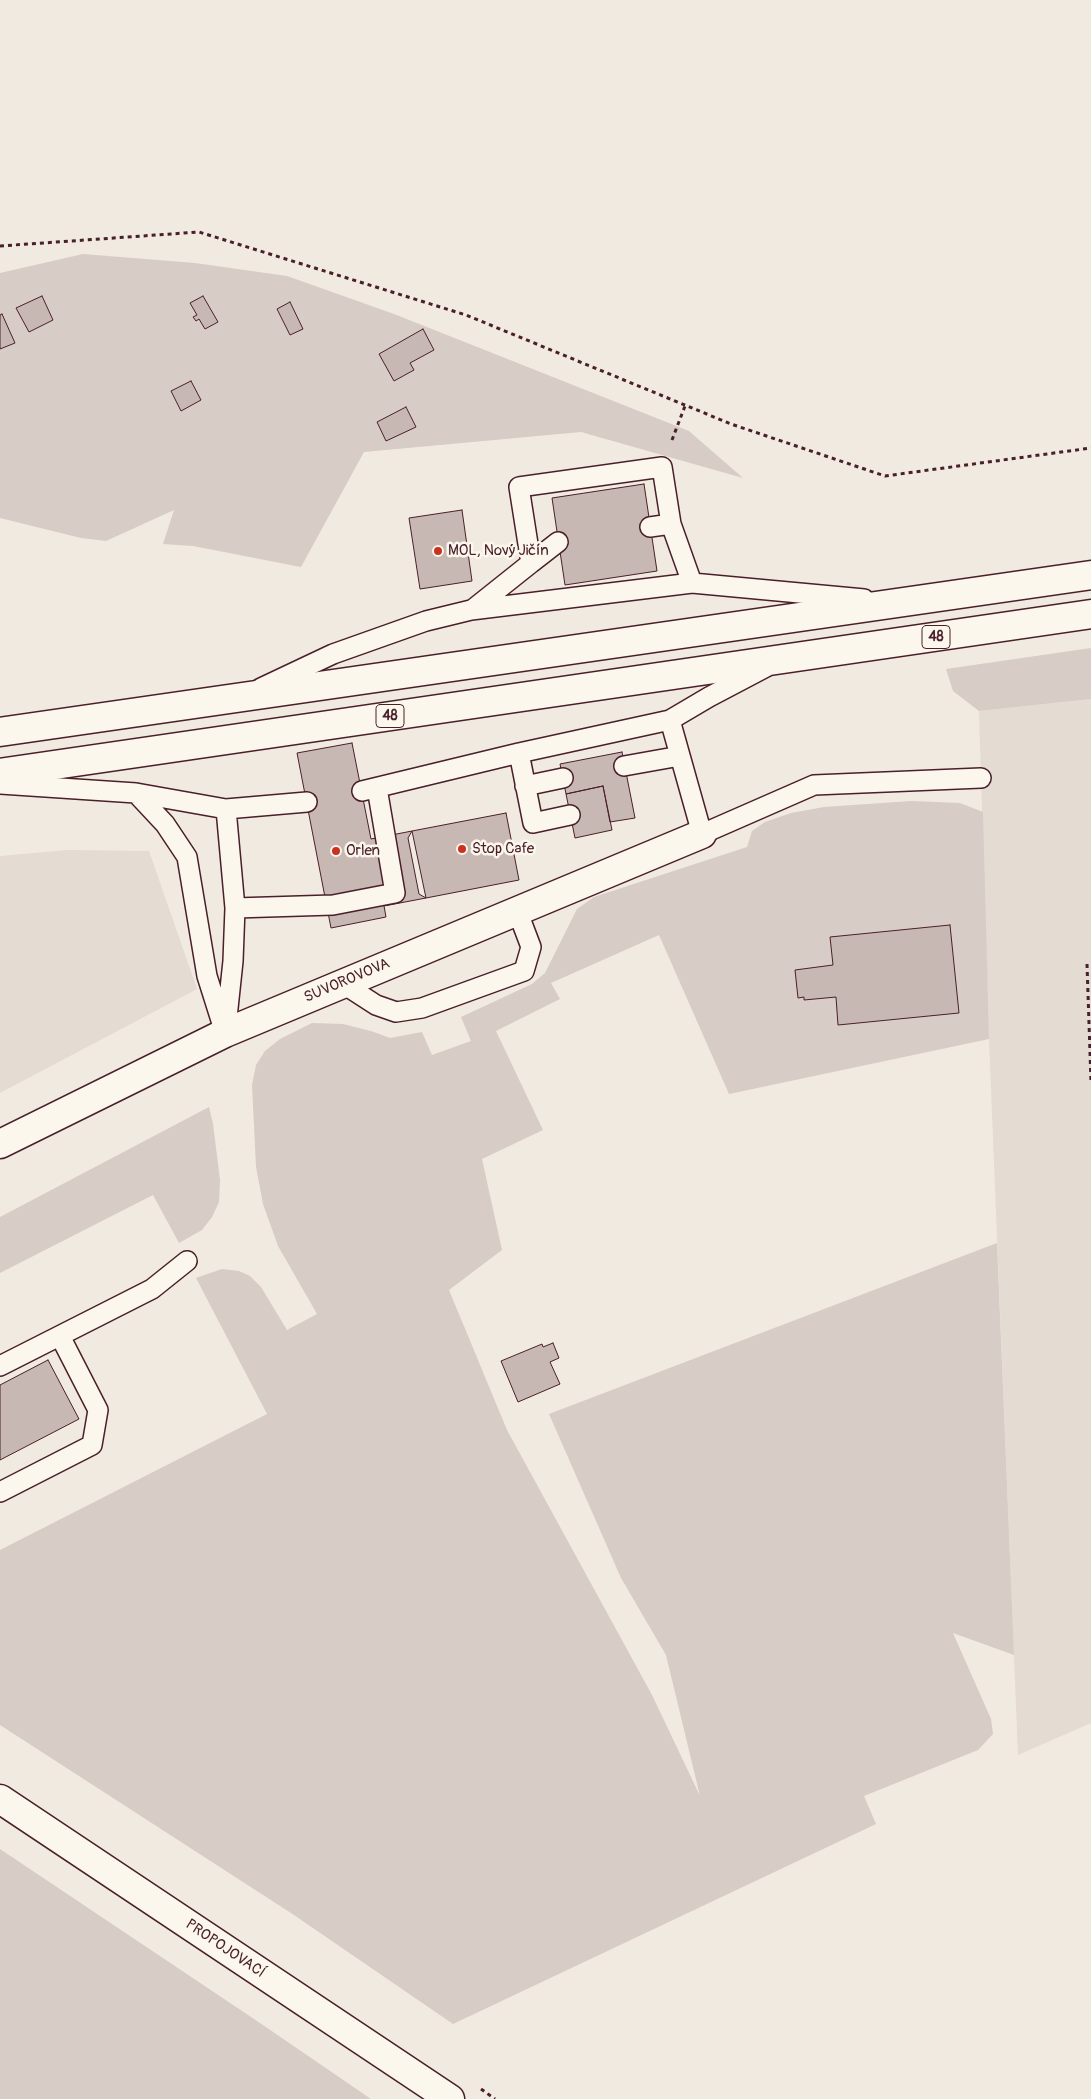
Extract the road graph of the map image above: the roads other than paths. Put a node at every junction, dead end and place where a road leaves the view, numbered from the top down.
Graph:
1 (671, 524) junction
2 (650, 527) dead end
3 (558, 542) dead end
4 (531, 563) junction
5 (1091, 575) edge
6 (692, 583) junction
7 (900, 603) junction
8 (471, 610) junction
9 (1091, 614) edge
10 (780, 660) junction
11 (245, 696) junction
12 (670, 720) junction
13 (0, 732) edge
14 (519, 753) junction
15 (680, 756) junction
16 (624, 766) dead end
17 (0, 772) edge
18 (563, 778) dead end
19 (981, 778) dead end
20 (0, 784) edge
21 (526, 786) junction
22 (136, 793) junction
23 (307, 802) dead end
24 (226, 809) junction
25 (570, 815) dead end
26 (702, 834) junction
27 (235, 908) junction
28 (517, 910) junction
29 (342, 984) junction
30 (225, 1033) junction
31 (0, 1144) edge
32 (187, 1261) dead end
33 (60, 1336) junction
34 (0, 1366) edge
35 (0, 1492) edge
36 (0, 1799) edge
37 (450, 2099) edge

1 - 2 lane
1 - 4 lane
1 - 6 lane
3 - 4 lane
4 - 8 lane
5 - 7 main road
6 - 7 lane
6 - 8 lane
7 - 11 main road
8 - 11 lane
9 - 10 main road, 48
10 - 12 lane
10 - 17 main road, 48
11 - 13 main road
12 - 14 lane
12 - 15 lane
14 - 21 lane
14 - 27 lane
15 - 16 lane
15 - 26 lane
18 - 21 lane
19 - 26 lane
20 - 22 lane
21 - 25 lane
22 - 24 lane
22 - 30 lane
23 - 24 lane
24 - 27 lane
26 - 28 main road, SUVOROVOVA
27 - 30 lane
28 - 29 main road, SUVOROVOVA
28 - 29 lane
29 - 30 main road, SUVOROVOVA
30 - 31 main road, SUVOROVOVA
32 - 33 lane
33 - 34 lane
33 - 35 lane
36 - 37 main road, PROPOJOVACÍ

